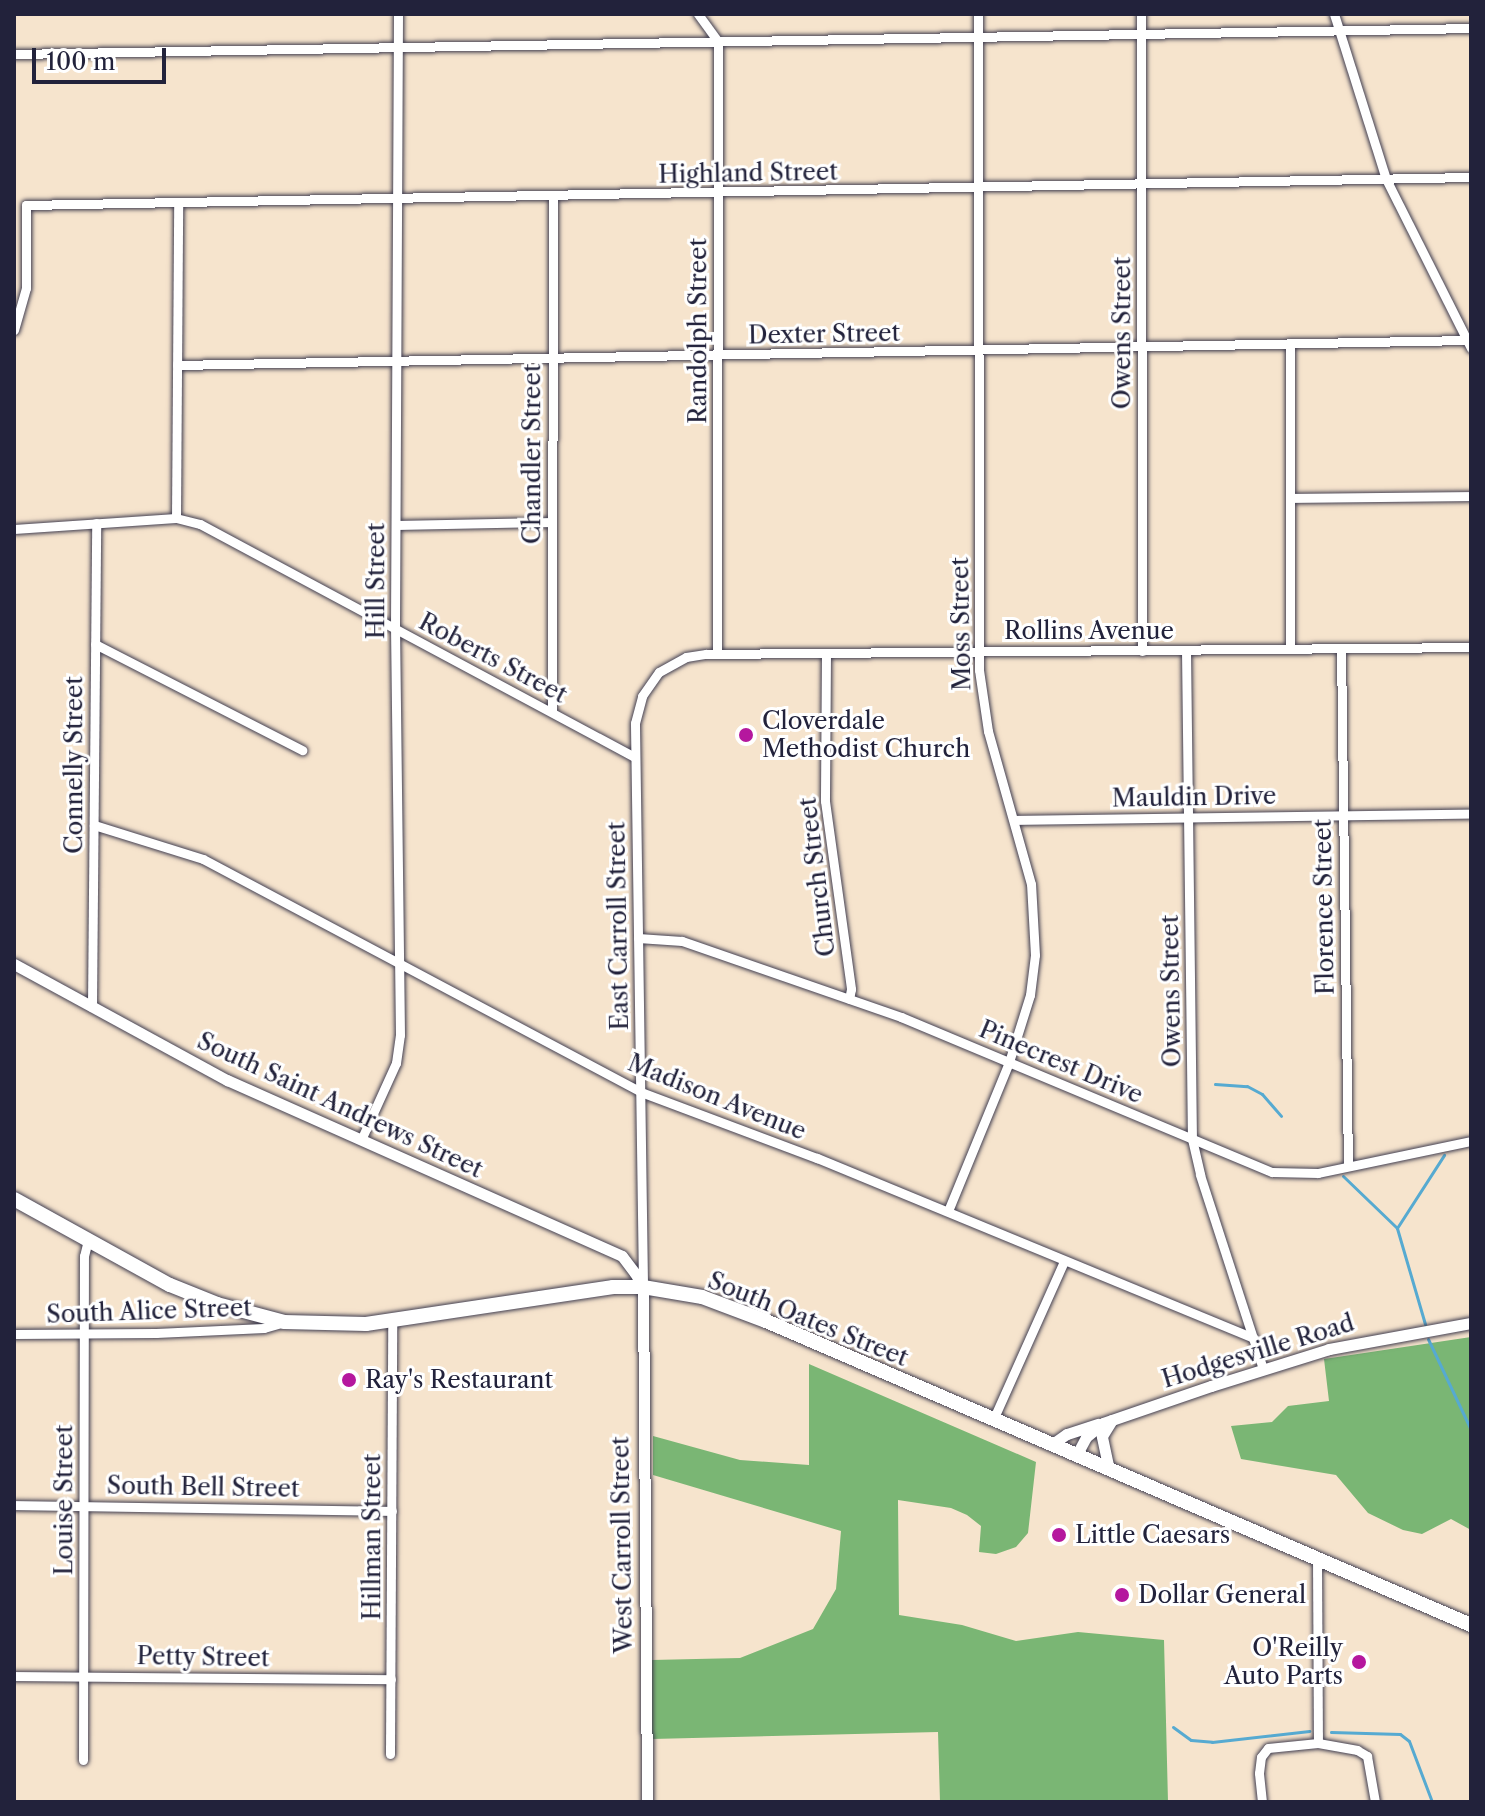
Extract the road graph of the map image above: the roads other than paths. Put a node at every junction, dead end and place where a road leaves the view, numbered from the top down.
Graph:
1 (398, 14) edge
2 (698, 14) edge
3 (978, 14) edge
4 (1141, 14) edge
5 (1334, 14) edge
6 (1471, 28) edge
7 (1338, 31) junction
8 (1141, 34) junction
9 (978, 37) junction
10 (718, 42) junction
11 (399, 47) junction
12 (14, 54) edge
13 (1471, 177) edge
14 (1386, 179) junction
15 (1141, 184) junction
16 (979, 187) junction
17 (718, 194) junction
18 (553, 197) junction
19 (398, 199) junction
20 (178, 203) junction
21 (14, 330) edge
22 (1469, 342) edge
23 (1290, 344) junction
24 (1142, 347) junction
25 (981, 350) junction
26 (718, 356) junction
27 (553, 360) junction
28 (396, 362) junction
29 (177, 365) junction
30 (1471, 496) edge
31 (1290, 498) junction
32 (176, 518) junction
33 (552, 522) junction
34 (96, 523) junction
35 (396, 525) junction
36 (14, 529) edge
37 (395, 629) junction
38 (95, 644) junction
39 (1471, 647) edge
40 (1341, 648) junction
41 (1290, 649) junction
42 (1186, 650) junction
43 (980, 651) junction
44 (1142, 651) junction
45 (826, 653) junction
46 (717, 654) junction
47 (552, 711) junction
48 (302, 750) dead end
49 (635, 757) junction
50 (1471, 814) edge
51 (1343, 815) junction
52 (1188, 817) junction
53 (1014, 820) junction
54 (94, 825) junction
55 (638, 938) junction
56 (14, 964) edge
57 (399, 964) junction
58 (849, 999) junction
59 (92, 1007) junction
60 (1009, 1062) junction
61 (641, 1092) junction
62 (1192, 1139) junction
63 (361, 1140) junction
64 (1471, 1141) edge
65 (1348, 1166) junction
66 (14, 1199) edge
67 (948, 1211) junction
68 (88, 1240) junction
69 (1064, 1261) junction
70 (643, 1287) junction
71 (392, 1321) junction
72 (284, 1322) junction
73 (1471, 1323) edge
74 (14, 1334) edge
75 (83, 1334) junction
76 (1253, 1338) junction
77 (1263, 1369) junction
78 (993, 1420) junction
79 (1107, 1422) junction
80 (1051, 1445) junction
81 (1076, 1456) junction
82 (1109, 1470) junction
83 (14, 1505) edge
84 (84, 1505) junction
85 (392, 1511) junction
86 (1317, 1558) junction
87 (1471, 1625) edge
88 (14, 1676) edge
89 (83, 1676) junction
90 (391, 1679) junction
91 (1318, 1743) junction
92 (390, 1754) dead end
93 (83, 1760) dead end
94 (647, 1802) edge
95 (1262, 1802) edge
96 (1375, 1802) edge

1 - 11 street, Hill Street
2 - 10 street
3 - 9 street, Moss Street
4 - 8 street, Owens Street
5 - 7 street
6 - 7 street
7 - 8 street
7 - 14 street
8 - 9 street
8 - 15 street, Owens Street
9 - 10 street
9 - 16 street, Moss Street
10 - 11 street
10 - 17 street, Randolph Street
11 - 12 street
11 - 19 street, Hill Street
13 - 14 street, Highland Street
14 - 15 street, Highland Street
14 - 22 street
15 - 16 street, Highland Street
15 - 24 street, Owens Street
16 - 17 street, Highland Street
16 - 25 street, Moss Street
17 - 18 street, Highland Street
17 - 26 street, Randolph Street
18 - 19 street, Highland Street
18 - 27 street, Chandler Street
19 - 20 street, Highland Street
19 - 28 street, Hill Street
20 - 21 street, Highland Street
20 - 29 street
22 - 23 street, Dexter Street
23 - 24 street, Dexter Street
23 - 31 street
24 - 25 street, Dexter Street
24 - 44 street, Owens Street
25 - 26 street, Dexter Street
25 - 43 street, Moss Street
26 - 27 street, Dexter Street
26 - 46 street, Randolph Street
27 - 28 street, Dexter Street
27 - 33 street, Chandler Street
28 - 29 street, Dexter Street
28 - 35 street, Hill Street
29 - 32 street
30 - 31 street
31 - 41 street
32 - 34 street, Roberts Street
32 - 37 street, Roberts Street
33 - 35 street
33 - 47 street, Chandler Street
34 - 36 street, Roberts Street
34 - 38 street, Connelly Street
35 - 37 street, Hill Street
37 - 47 street, Roberts Street
37 - 57 street, Hill Street
38 - 48 street
38 - 54 street, Connelly Street
39 - 40 street, Rollins Avenue
40 - 41 street, Rollins Avenue
40 - 51 street, Florence Street
41 - 42 street, Rollins Avenue
42 - 44 street, Rollins Avenue
42 - 52 street, Owens Street
43 - 44 street, Rollins Avenue
43 - 45 street, Rollins Avenue
43 - 53 street, Moss Street
45 - 46 street, Rollins Avenue
45 - 58 street, Church Street
46 - 49 street, Rollins Avenue
47 - 49 street, Roberts Street
49 - 55 street, East Carroll Street
50 - 51 street, Mauldin Drive
51 - 52 street, Mauldin Drive
51 - 65 street, Florence Street
52 - 53 street, Mauldin Drive
52 - 62 street, Owens Street
53 - 60 street, Moss Street
54 - 57 street, Madison Avenue
54 - 59 street, Connelly Street
55 - 58 street, Pinecrest Drive
55 - 61 street, East Carroll Street
56 - 59 street, South Saint Andrews Street
57 - 61 street, Madison Avenue
57 - 63 street, Hill Street
58 - 60 street, Pinecrest Drive
59 - 63 street, South Saint Andrews Street
60 - 62 street, Pinecrest Drive
60 - 67 street, Moss Street
61 - 67 street, Madison Avenue
61 - 70 street, East Carroll Street
62 - 65 street, Pinecrest Drive
62 - 76 street, Owens Street
63 - 70 street, South Saint Andrews Street
64 - 65 street, Pinecrest Drive
66 - 68 main road, South Oates Street
67 - 69 street, Madison Avenue
68 - 72 main road, South Oates Street
68 - 75 street, Louise Street
69 - 76 street, Madison Avenue
69 - 78 street
70 - 71 main road, South Oates Street
70 - 78 main road, South Oates Street
70 - 94 street, West Carroll Street
71 - 72 main road, South Oates Street
71 - 85 street, Hillman Street
72 - 75 street, South Alice Street
73 - 77 street, Hodgesville Road
74 - 75 street, South Alice Street
75 - 84 street, Louise Street
76 - 77 street, Owens Street
77 - 79 street, Hodgesville Road
78 - 80 main road, South Oates Street
79 - 80 street, Hodgesville Road
79 - 81 street
79 - 82 street
80 - 81 main road, South Oates Street
81 - 82 main road, South Oates Street
82 - 86 main road, South Oates Street
83 - 84 street, South Bell Street
84 - 85 street, South Bell Street
84 - 89 street, Louise Street
85 - 90 street, Hillman Street
86 - 87 main road, South Oates Street
86 - 91 street
88 - 89 street, Petty Street
89 - 90 street, Petty Street
89 - 93 street, Louise Street
90 - 92 street, Hillman Street
91 - 95 street
91 - 96 street

